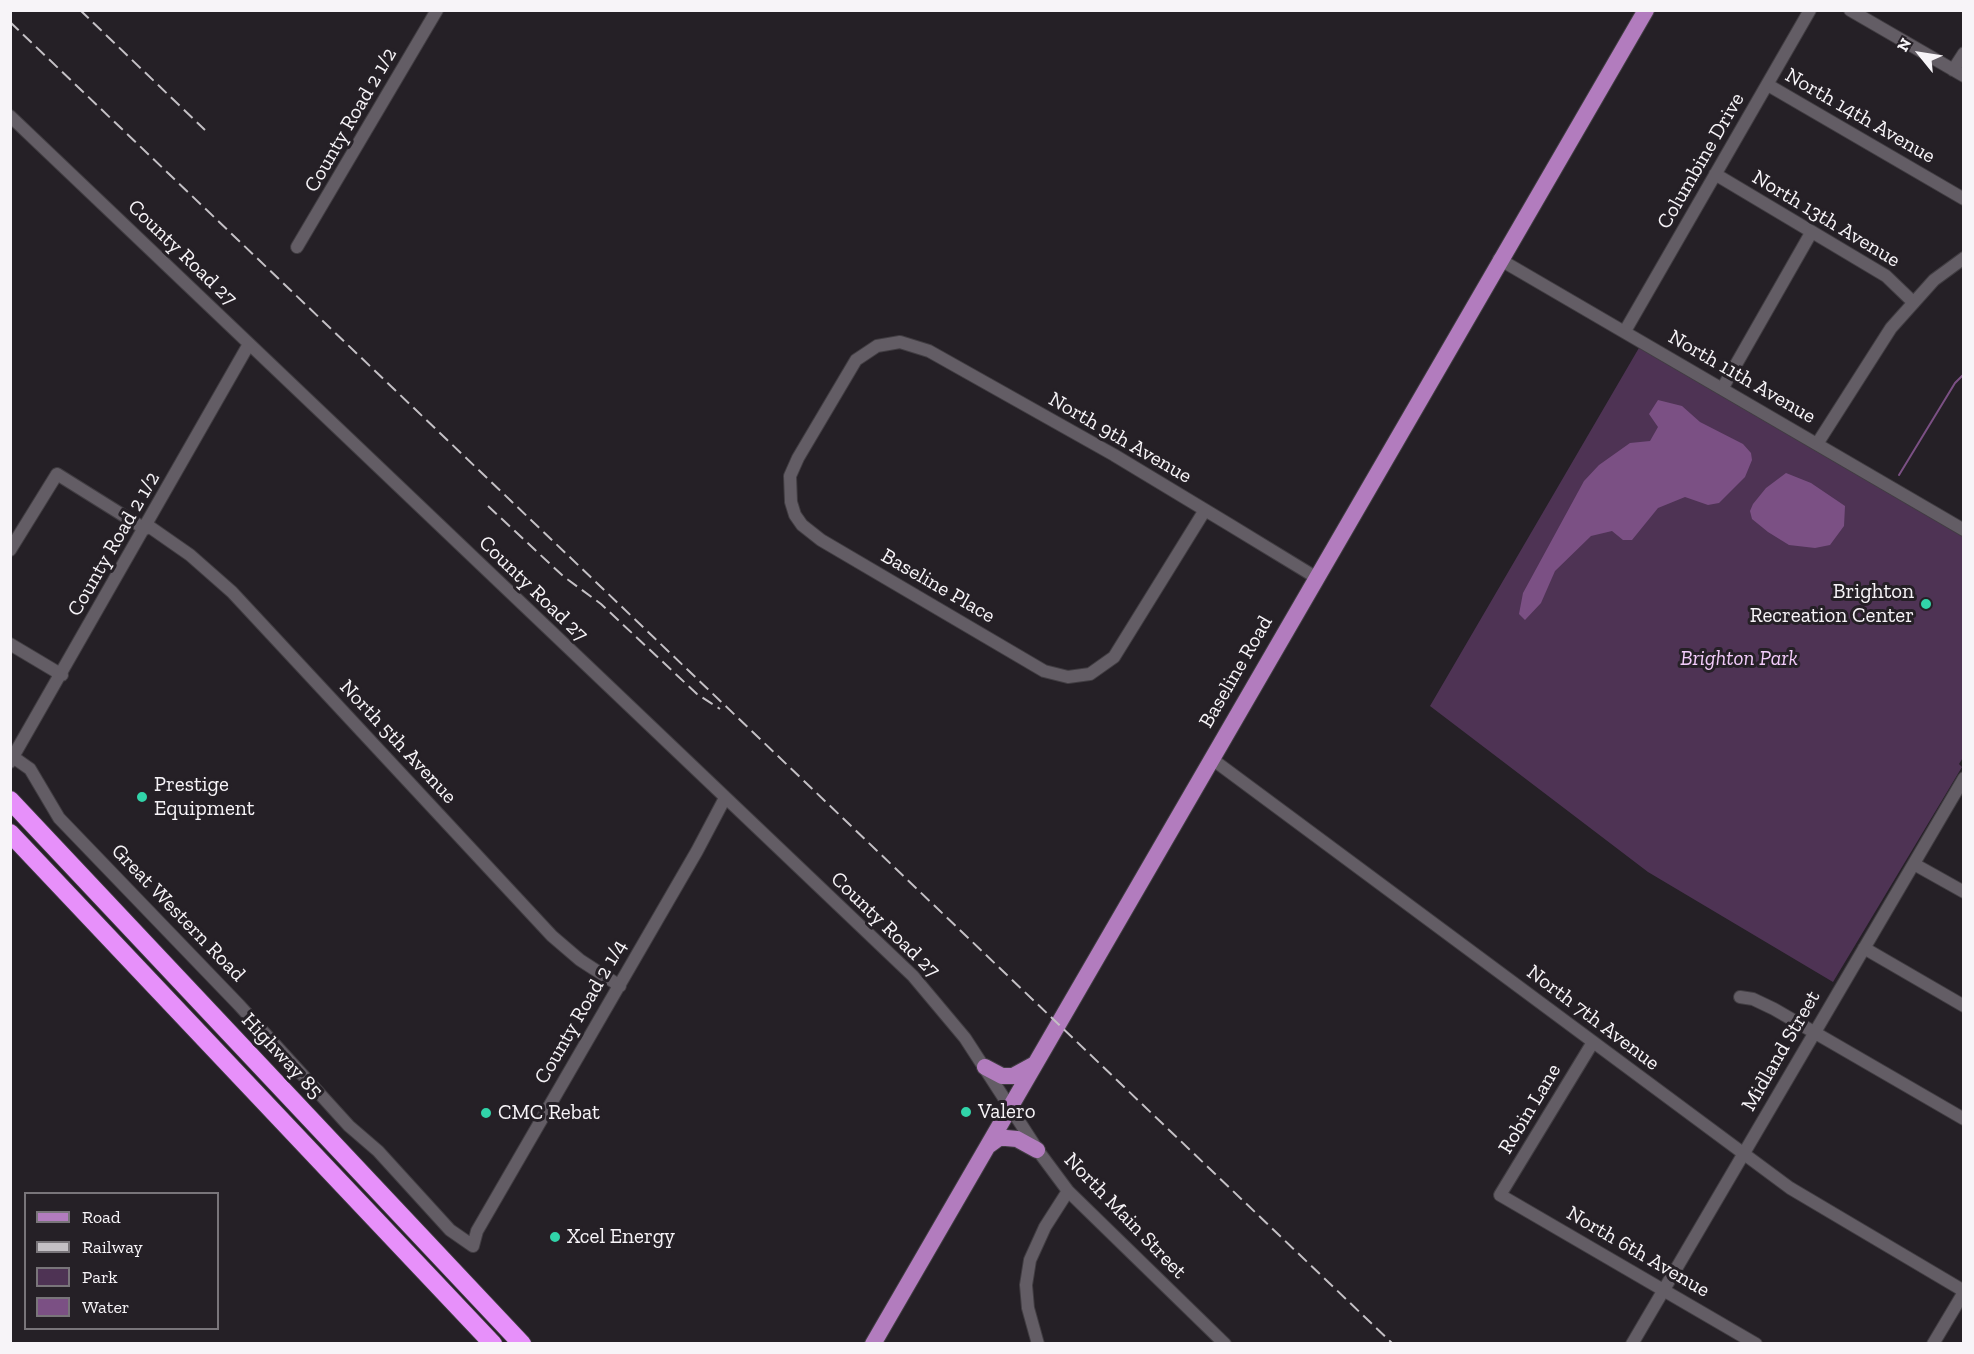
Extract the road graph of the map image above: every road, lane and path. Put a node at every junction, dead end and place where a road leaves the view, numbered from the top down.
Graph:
1 (437, 10) edge
2 (1646, 10) edge
3 (1810, 10) edge
4 (1850, 10) edge
5 (1964, 53) edge
6 (1958, 73) edge
7 (1768, 85) junction
8 (10, 116) edge
9 (1715, 174) junction
10 (1964, 199) edge
11 (1811, 233) junction
12 (297, 247) dead end
13 (1964, 258) edge
14 (1499, 259) junction
15 (1913, 303) junction
16 (1625, 331) junction
17 (900, 342) joint
18 (249, 344) junction
19 (1722, 389) junction
20 (1817, 444) junction
21 (1205, 510) junction
22 (144, 527) junction
23 (1964, 530) edge
24 (10, 549) edge
25 (1317, 578) junction
26 (10, 644) edge
27 (62, 675) junction
28 (1212, 759) junction
29 (12, 760) edge
30 (1964, 778) edge
31 (725, 798) junction
32 (10, 800) edge
33 (10, 833) edge
34 (1914, 864) junction
35 (1964, 892) edge
36 (1864, 948) junction
37 (620, 986) junction
38 (1740, 997) dead end
39 (1964, 1006) edge
40 (1814, 1033) junction
41 (1593, 1042) junction
42 (1035, 1064) junction
43 (984, 1067) junction
44 (1011, 1106) junction
45 (1964, 1119) edge
46 (987, 1147) junction
47 (1037, 1150) junction
48 (1744, 1154) junction
49 (1068, 1191) junction
50 (1500, 1195) joint
51 (473, 1246) joint
52 (1663, 1290) junction
53 (1964, 1291) edge
54 (493, 1344) edge
55 (522, 1344) edge
56 (873, 1344) edge
57 (1038, 1344) edge
58 (1225, 1344) edge
59 (1632, 1344) edge
60 (1756, 1344) edge
61 (1933, 1344) edge

1 - 12 street, County Road 2 1/2
2 - 14 main road, Baseline Road
3 - 7 street, Columbine Drive
4 - 6 street
5 - 6 street
7 - 9 street, Columbine Drive
7 - 10 street, North 14th Avenue
8 - 18 street, County Road 27
9 - 11 street, North 13th Avenue
9 - 16 street, Columbine Drive
11 - 15 street, North 13th Avenue
11 - 19 street
13 - 15 street
14 - 16 street, North 11th Avenue
14 - 25 main road, Baseline Road
15 - 20 street
16 - 19 street, North 11th Avenue
17 - 21 street, North 9th Avenue
17 - 21 street, Baseline Place
18 - 22 street, County Road 2 1/2
18 - 31 street, County Road 27
19 - 20 street, North 11th Avenue
20 - 23 street, North 11th Avenue
21 - 25 street, North 9th Avenue
22 - 24 street, North 5th Avenue
22 - 27 street, County Road 2 1/2
22 - 37 street, North 5th Avenue
25 - 28 main road, Baseline Road
26 - 27 street
27 - 29 street, County Road 2 1/2
28 - 41 street, North 7th Avenue
28 - 42 main road, Baseline Road
29 - 51 street, Great Western Road
30 - 34 street, Midland Street
31 - 37 street, County Road 2 1/4
31 - 43 street, County Road 27
32 - 55 highway, Highway 85
33 - 54 highway, Highway 85
34 - 35 street
34 - 36 street, Midland Street
36 - 39 street
36 - 40 street, Midland Street
37 - 51 street, County Road 2 1/4
38 - 40 street
40 - 45 street
40 - 48 street, Midland Street
41 - 48 street, North 7th Avenue
41 - 50 street, Robin Lane
42 - 43 main road
42 - 44 main road, Baseline Road
43 - 44 street, County Road 27
44 - 46 main road, Baseline Road
44 - 47 street, North Main Street
46 - 47 main road
46 - 56 main road, Baseline Road
47 - 49 street, North Main Street
48 - 52 street, Midland Street
48 - 53 street, North 7th Avenue
49 - 57 street
49 - 58 street, North Main Street
50 - 52 street, North 6th Avenue
52 - 59 street, Midland Street
52 - 60 street, North 6th Avenue
53 - 61 street

